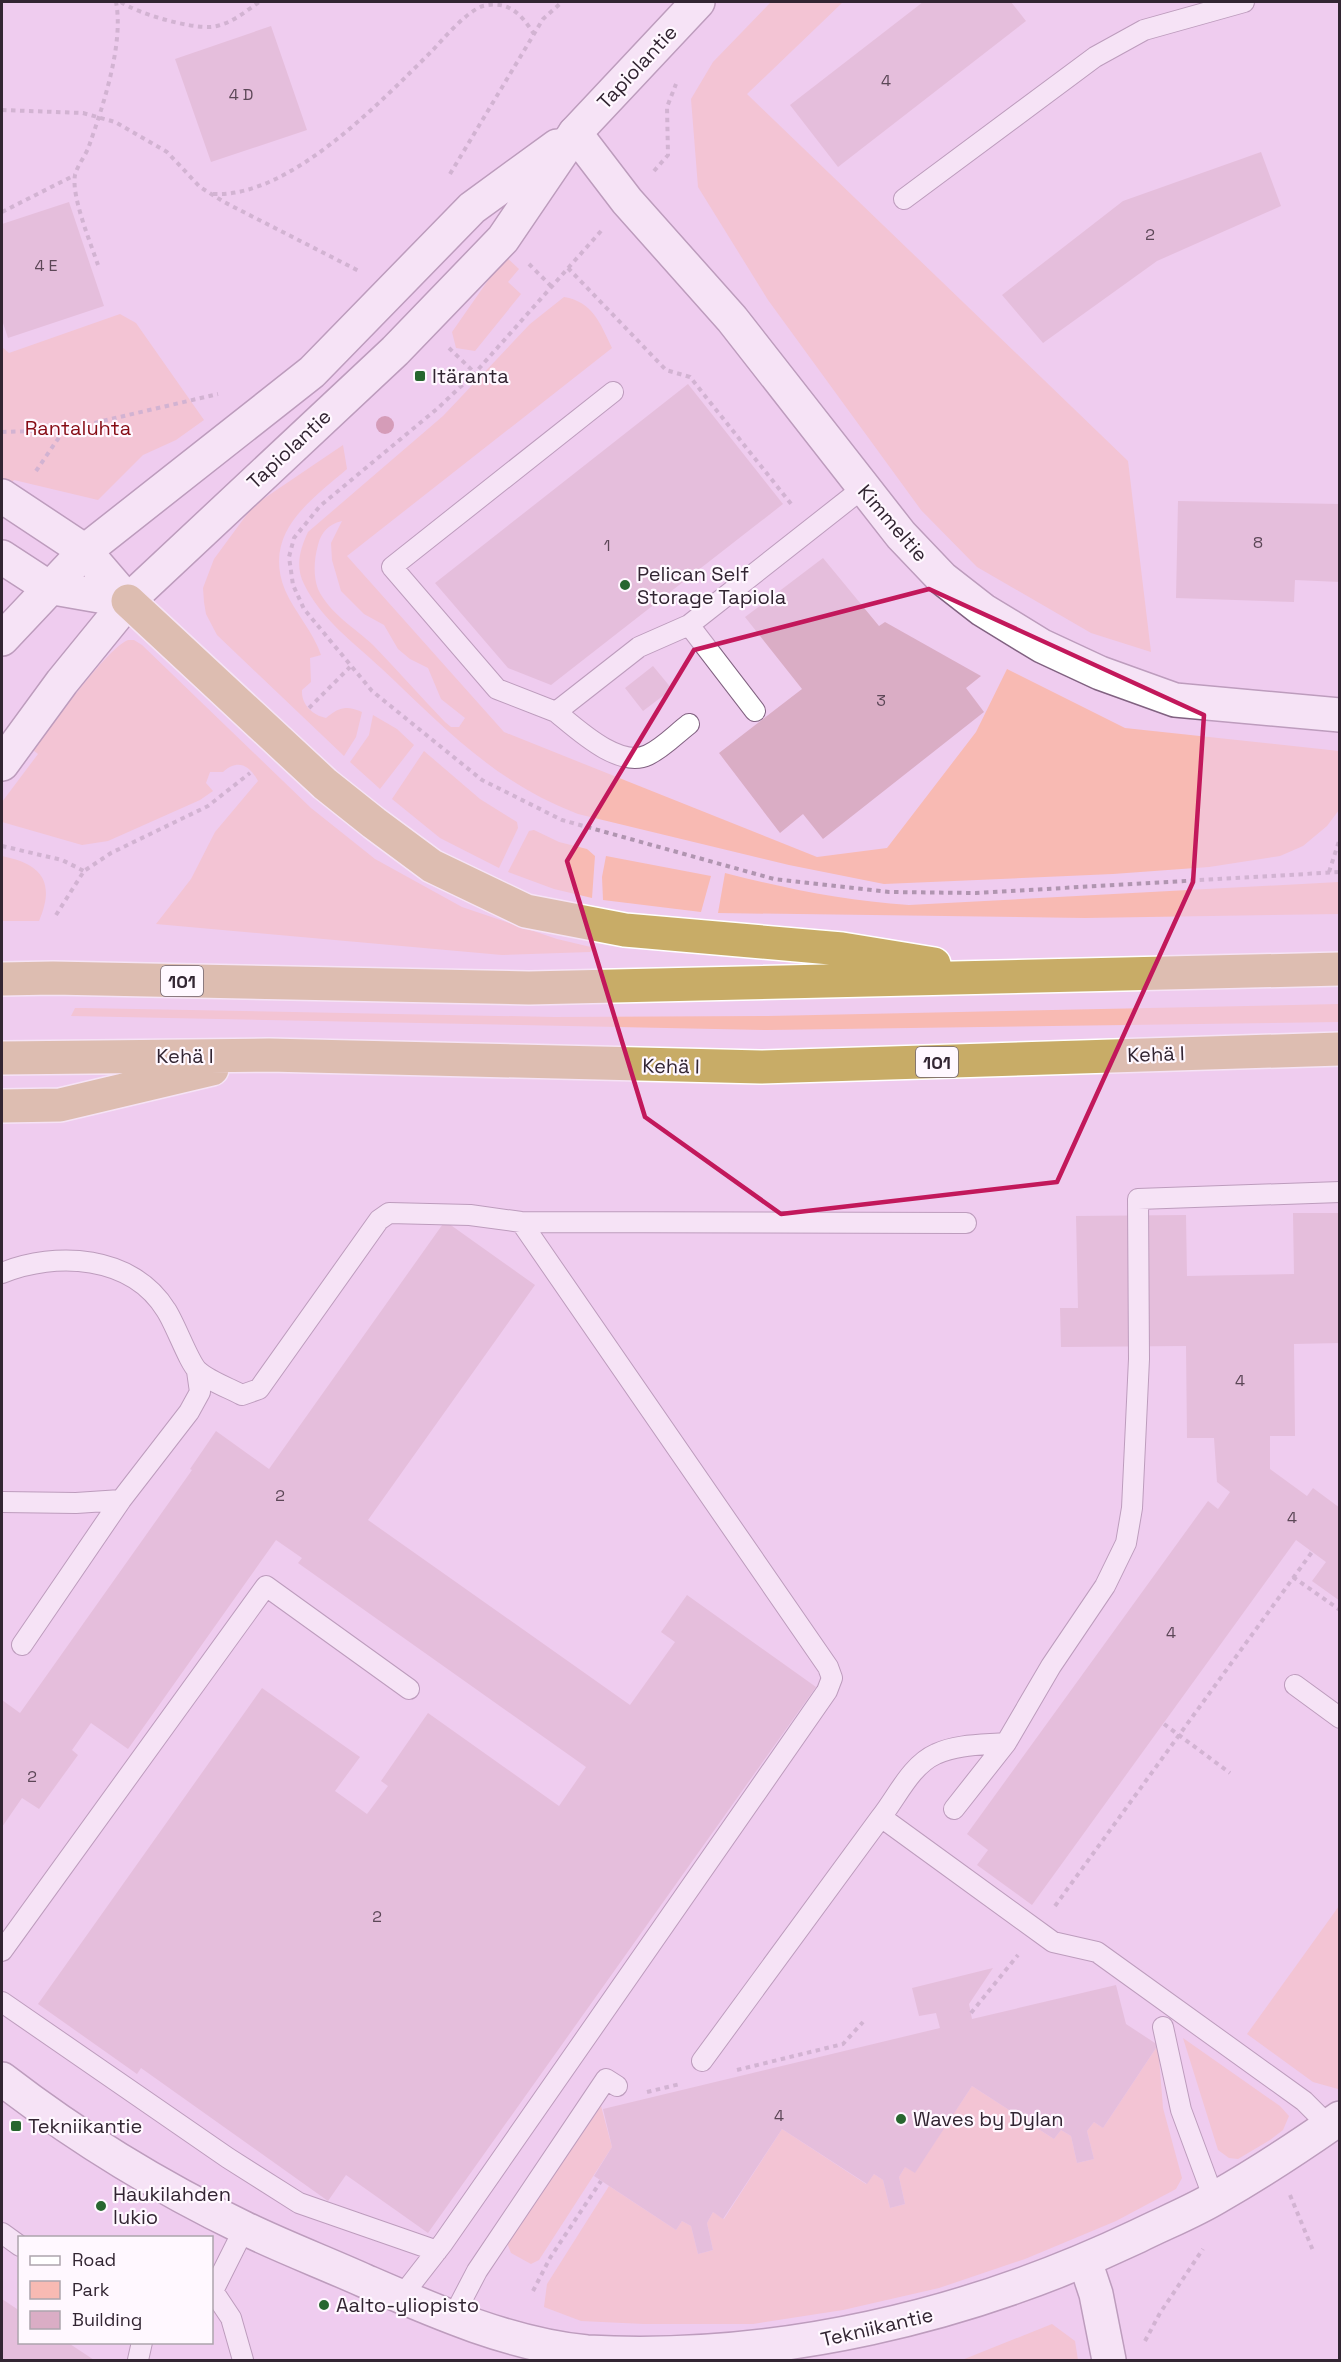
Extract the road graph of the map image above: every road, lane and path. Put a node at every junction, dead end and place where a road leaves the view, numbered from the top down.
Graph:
1 (116, 2) edge
2 (121, 2) edge
3 (260, 2) edge
4 (562, 2) edge
5 (698, 2) edge
6 (1244, 2) edge
7 (499, 3) edge
8 (534, 34) junction
9 (677, 81) dead end
10 (2, 110) edge
11 (99, 117) junction
12 (576, 133) junction
13 (75, 175) junction
14 (446, 182) dead end
15 (211, 194) junction
16 (904, 199) dead end
17 (627, 201) junction
18 (2, 212) edge
19 (98, 265) dead end
20 (568, 268) junction
21 (365, 274) dead end
22 (448, 347) dead end
23 (475, 373) junction
24 (226, 392) dead end
25 (613, 392) dead end
26 (64, 430) junction
27 (2, 432) edge
28 (863, 488) junction
29 (8, 500) edge
30 (811, 529) junction
31 (85, 551) junction
32 (2, 557) edge
33 (48, 587) junction
34 (129, 601) junction
35 (689, 626) junction
36 (2, 639) edge
37 (350, 667) junction
38 (309, 708) dead end
39 (755, 711) dead end
40 (556, 712) junction
41 (1340, 715) edge
42 (689, 724) dead end
43 (2, 764) edge
44 (250, 773) dead end
45 (1340, 838) edge
46 (2, 846) edge
47 (84, 872) junction
48 (1329, 872) junction
49 (1340, 872) edge
50 (56, 915) dead end
51 (1340, 969) edge
52 (1013, 977) junction
53 (2, 979) edge
54 (1340, 1049) edge
55 (270, 1056) junction
56 (2, 1058) edge
57 (2, 1106) edge
58 (1340, 1192) edge
59 (521, 1222) junction
60 (966, 1223) dead end
61 (2, 1273) edge
62 (197, 1371) junction
63 (121, 1500) junction
64 (2, 1502) edge
65 (1312, 1552) dead end
66 (1293, 1576) junction
67 (1340, 1610) edge
68 (22, 1645) dead end
69 (1295, 1685) dead end
70 (409, 1689) dead end
71 (1340, 1718) edge
72 (1164, 1724) dead end
73 (1178, 1735) junction
74 (1006, 1743) junction
75 (1230, 1773) dead end
76 (954, 1809) dead end
77 (881, 1817) junction
78 (1037, 1930) junction
79 (5, 1940) edge
80 (2, 2002) edge
81 (971, 2013) dead end
82 (863, 2022) dead end
83 (1163, 2027) dead end
84 (702, 2061) dead end
85 (732, 2071) dead end
86 (2, 2079) edge
87 (688, 2082) dead end
88 (617, 2086) dead end
89 (638, 2095) dead end
90 (1334, 2122) edge
91 (601, 2181) dead end
92 (1289, 2192) dead end
93 (1214, 2199) junction
94 (244, 2229) junction
95 (2, 2233) edge
96 (18, 2245) edge
97 (1206, 2246) dead end
98 (437, 2251) junction
99 (1314, 2253) dead end
100 (1085, 2261) junction
101 (213, 2289) edge
102 (533, 2291) dead end
103 (213, 2292) edge
104 (401, 2297) junction
105 (453, 2317) junction
106 (142, 2344) edge
107 (1140, 2351) dead end
108 (138, 2361) edge
109 (243, 2361) edge
110 (1109, 2361) edge

1 - 11 path
2 - 3 path
4 - 8 path
5 - 12 main road, Tapiolantie
6 - 16 lane
7 - 8 path
7 - 15 path
8 - 14 path
9 - 17 path
10 - 11 path
11 - 13 path
11 - 15 path
12 - 17 main road, Kimmeltie
12 - 31 main road, Tapiolantie
12 - 34 main road, Tapiolantie
13 - 18 path
13 - 19 path
15 - 21 path
17 - 20 path
17 - 28 main road, Kimmeltie
20 - 23 path
20 - 30 path
22 - 23 path
23 - 37 path
24 - 26 path
25 - 40 lane
26 - 27 path
26 - 29 path
28 - 30 lane
28 - 41 main road, Kimmeltie
29 - 31 main road
30 - 35 lane
31 - 33 main road, Tapiolantie
31 - 34 main road
32 - 33 main road
33 - 34 main road
33 - 36 main road, Tapiolantie
34 - 43 main road, Tapiolantie
34 - 52 highway
35 - 39 lane
35 - 40 lane
37 - 38 path
37 - 48 path
40 - 42 lane
44 - 47 path
45 - 48 path
46 - 47 path
47 - 50 path
48 - 49 path
51 - 52 highway, 101
52 - 53 highway, 101
54 - 55 highway, Kehä I / 101
55 - 56 highway, Kehä I / 101
55 - 57 highway
58 - 74 lane
59 - 60 lane
59 - 62 lane
59 - 98 lane
61 - 62 lane
62 - 63 lane
63 - 64 lane
63 - 68 lane
65 - 66 path
66 - 67 path
66 - 73 path
69 - 71 lane
70 - 79 lane
72 - 73 path
73 - 75 path
73 - 78 path
74 - 76 lane
74 - 77 lane
77 - 78 lane
77 - 84 lane
78 - 81 path
78 - 90 lane
80 - 98 lane
82 - 85 path
83 - 93 lane
86 - 94 main road, Tekniikantie
87 - 89 path
88 - 105 lane
90 - 93 main road, Tekniikantie
91 - 102 path
92 - 99 path
93 - 100 main road, Tekniikantie
94 - 101 lane
94 - 104 main road, Tekniikantie
95 - 96 lane
97 - 107 path
98 - 104 lane
100 - 105 main road, Tekniikantie
100 - 110 main road
103 - 109 lane
104 - 105 main road, Tekniikantie
106 - 108 lane

